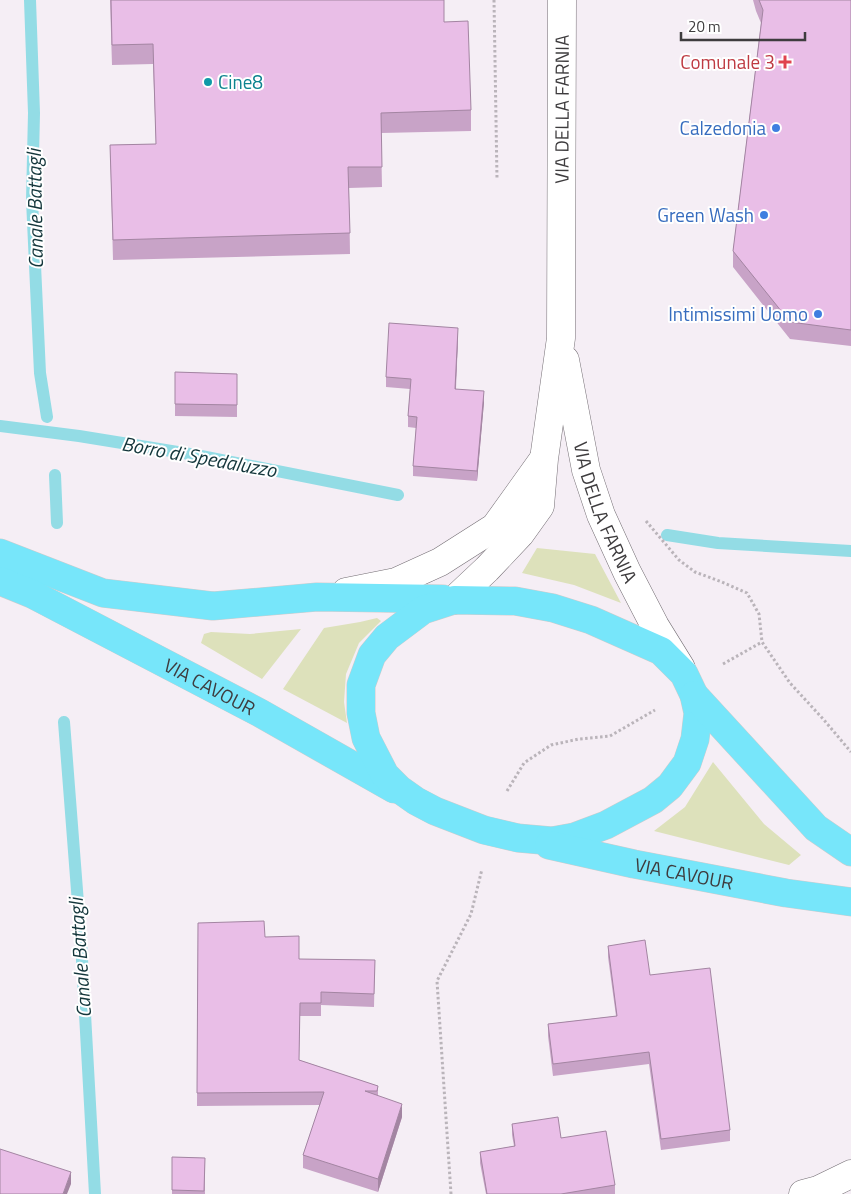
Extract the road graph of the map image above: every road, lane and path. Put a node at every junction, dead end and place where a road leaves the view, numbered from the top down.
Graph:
1 (494, 0) edge
2 (562, 0) edge
3 (497, 179) dead end
4 (561, 338) junction
5 (544, 459) junction
6 (646, 521) dead end
7 (0, 553) edge
8 (0, 581) edge
9 (317, 598) junction
10 (454, 600) junction
11 (762, 642) junction
12 (723, 664) dead end
13 (689, 684) junction
14 (654, 710) dead end
15 (851, 752) edge
16 (507, 791) dead end
17 (416, 801) junction
18 (518, 838) junction
19 (851, 852) edge
20 (482, 869) dead end
21 (851, 902) edge
22 (851, 1174) edge
23 (451, 1194) edge
24 (803, 1194) edge

1 - 3 path
2 - 4 street, VIA DELLA FARNIA
4 - 5 street, VIA DELLA FARNIA
4 - 13 street, VIA DELLA FARNIA
5 - 9 street, VIA DELLA FARNIA
5 - 10 street, VIA DELLA FARNIA
6 - 11 path
7 - 9 main road, VIA CAVOUR
8 - 17 main road, VIA CAVOUR
9 - 10 main road, VIA CAVOUR
10 - 13 main road, VIA CAVOUR
10 - 17 main road, VIA CAVOUR
11 - 12 path
11 - 15 path
13 - 18 main road, VIA CAVOUR
13 - 19 main road, VIA CAVOUR
14 - 16 path
17 - 18 main road, VIA CAVOUR
18 - 21 main road, VIA CAVOUR
20 - 23 path
22 - 24 street

